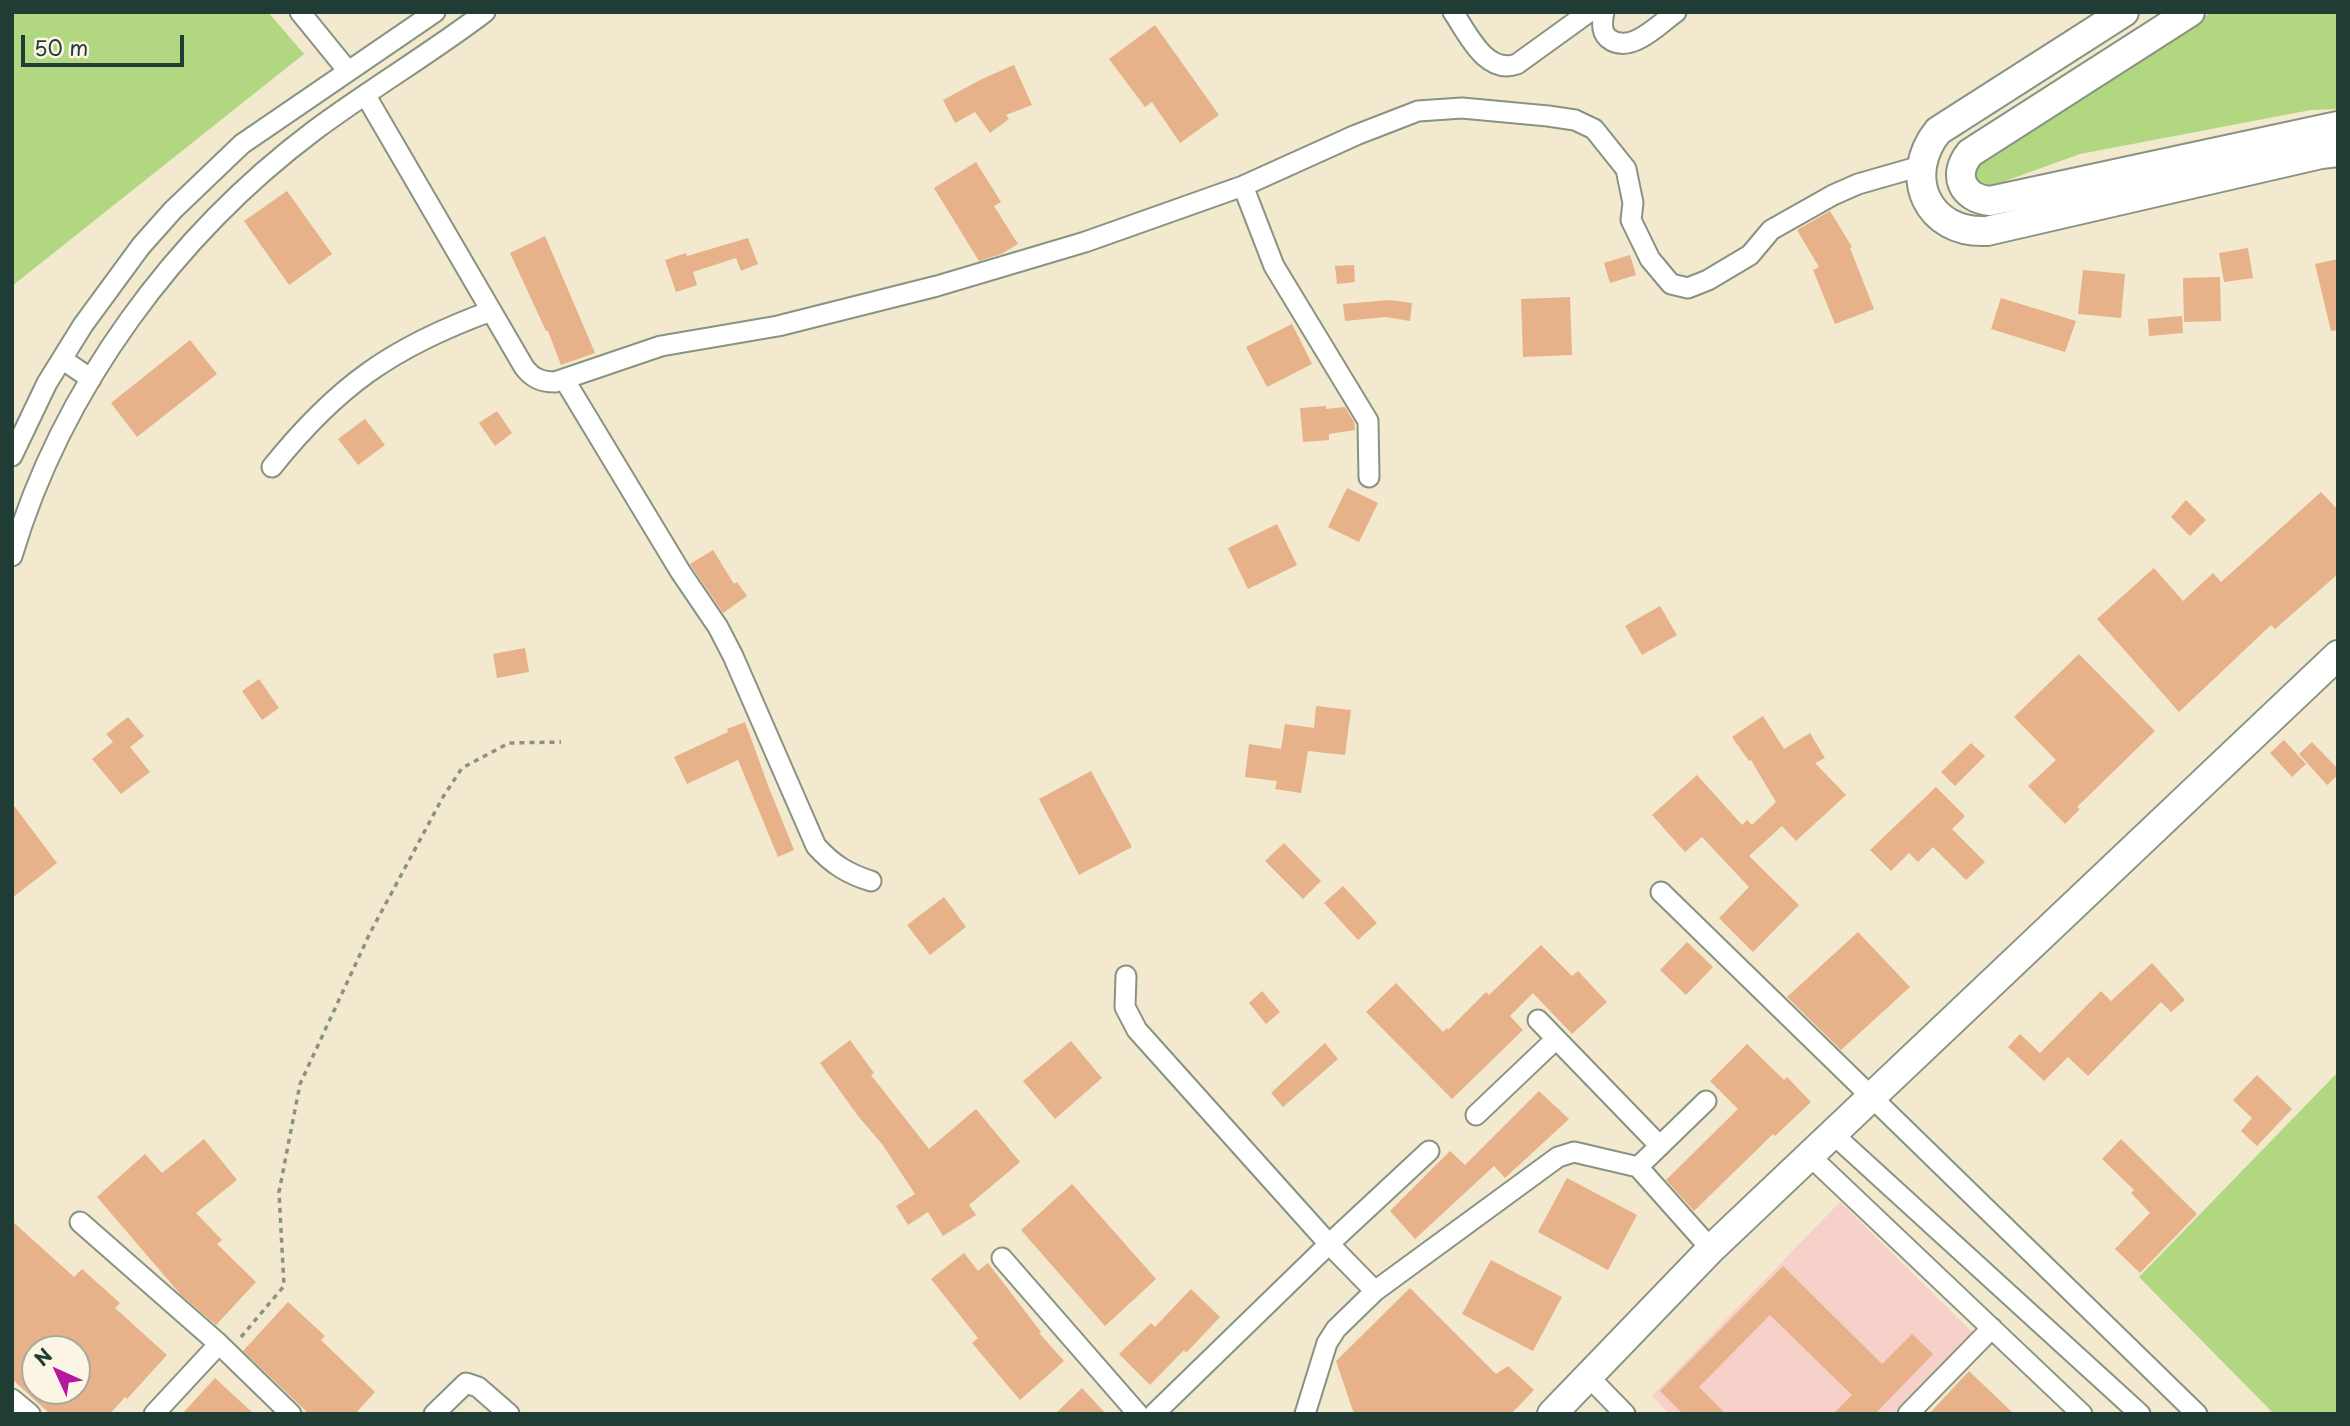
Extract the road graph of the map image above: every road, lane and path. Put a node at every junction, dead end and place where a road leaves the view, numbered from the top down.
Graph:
1 (300, 12) edge
2 (435, 12) edge
3 (485, 12) edge
4 (1452, 12) edge
5 (1589, 12) edge
6 (1604, 12) edge
7 (1676, 12) edge
8 (2124, 12) edge
9 (2190, 12) edge
10 (1568, 27) junction
11 (1605, 35) junction
12 (348, 71) junction
13 (366, 96) junction
14 (2338, 126) edge
15 (2338, 152) edge
16 (1921, 166) junction
17 (1244, 186) junction
18 (491, 311) junction
19 (62, 359) junction
20 (91, 379) junction
21 (564, 379) junction
22 (12, 456) edge
23 (272, 467) dead end
24 (1369, 477) dead end
25 (12, 556) edge
26 (2338, 655) edge
27 (561, 742) dead end
28 (871, 881) dead end
29 (1661, 892) dead end
30 (1126, 976) dead end
31 (1538, 1020) dead end
32 (1556, 1039) junction
33 (1871, 1097) junction
34 (1706, 1101) dead end
35 (1476, 1115) dead end
36 (1833, 1133) junction
37 (1660, 1146) junction
38 (1429, 1151) dead end
39 (1810, 1156) junction
40 (1638, 1167) junction
41 (80, 1222) dead end
42 (1329, 1244) junction
43 (1712, 1249) junction
44 (1002, 1258) dead end
45 (1375, 1291) junction
46 (1992, 1328) junction
47 (224, 1348) junction
48 (1588, 1376) junction
49 (12, 1399) edge
50 (2138, 1413) edge
51 (30, 1414) edge
52 (154, 1414) edge
53 (291, 1414) edge
54 (434, 1414) edge
55 (509, 1414) edge
56 (1138, 1414) edge
57 (1154, 1414) edge
58 (1305, 1414) edge
59 (1552, 1414) edge
60 (1625, 1414) edge
61 (1908, 1414) edge
62 (2082, 1414) edge
63 (2197, 1414) edge

1 - 12 street
2 - 12 street
3 - 13 street
4 - 10 street
5 - 10 street
6 - 11 street
7 - 11 street
8 - 16 main road
9 - 14 main road
10 - 11 street
12 - 19 street
13 - 18 street
13 - 20 street
15 - 16 main road
16 - 17 street
17 - 21 street
17 - 24 street
18 - 21 street
18 - 23 street
19 - 20 street
19 - 22 street
20 - 25 street
21 - 28 street
26 - 33 main road
27 - 47 path
29 - 33 street
30 - 42 street
31 - 32 street
32 - 35 street
32 - 37 street
33 - 36 main road
33 - 63 street
34 - 37 street
36 - 39 main road
36 - 50 street
37 - 40 street
38 - 42 street
39 - 43 main road
39 - 46 street
40 - 43 street
40 - 45 street
41 - 47 street
42 - 45 street
42 - 57 street
43 - 48 main road
44 - 56 street
45 - 58 street
46 - 61 street
46 - 62 street
47 - 52 street
47 - 53 street
48 - 59 main road
48 - 60 street
49 - 51 street
54 - 55 street

